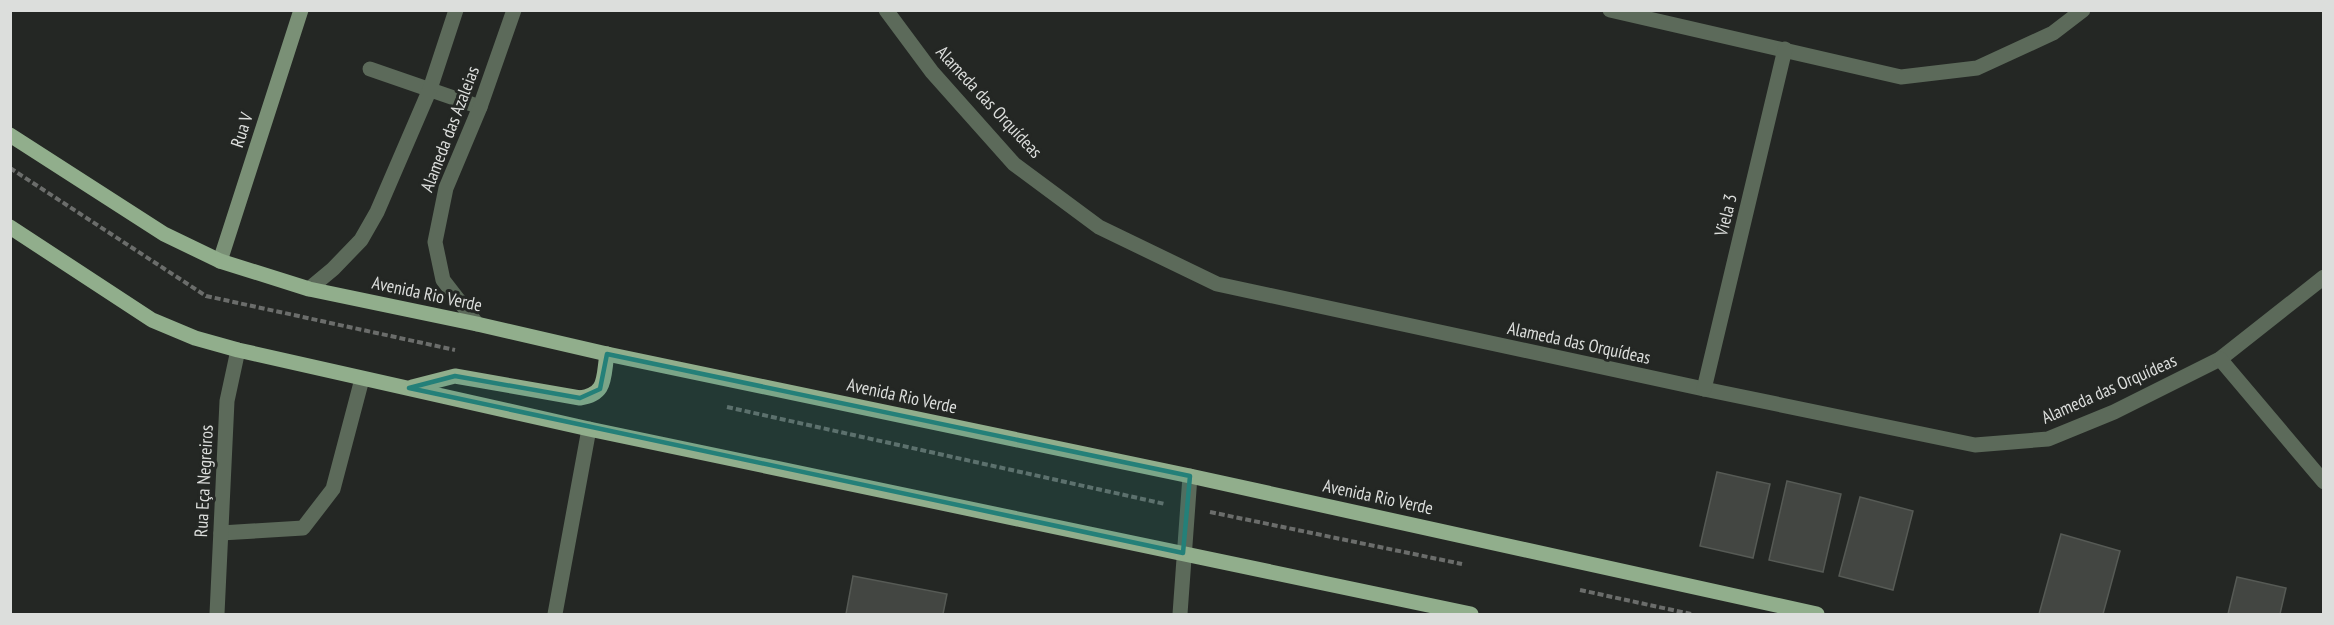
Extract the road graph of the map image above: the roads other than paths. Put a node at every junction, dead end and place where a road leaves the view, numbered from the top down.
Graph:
1 (301, 10) edge
2 (456, 10) edge
3 (514, 10) edge
4 (886, 10) edge
5 (1610, 10) edge
6 (2083, 10) edge
7 (1785, 49) junction
8 (370, 69) dead end
9 (430, 89) junction
10 (480, 107) junction
11 (10, 135) edge
12 (10, 227) edge
13 (220, 261) junction
14 (2324, 277) edge
15 (309, 289) junction
16 (477, 324) junction
17 (238, 350) junction
18 (607, 354) junction
19 (2220, 359) junction
20 (362, 379) junction
21 (409, 388) junction
22 (1704, 389) junction
23 (589, 429) junction
24 (1190, 476) junction
25 (2324, 482) edge
26 (221, 533) junction
27 (1183, 553) junction
28 (217, 615) edge
29 (555, 615) edge
30 (1180, 615) edge
31 (1471, 615) edge
32 (1817, 615) edge

1 - 13 street, Rua V
2 - 9 street, Alameda das Azaleias
3 - 10 street, Alameda das Azaleias
4 - 22 street, Alameda das Orquídeas
5 - 7 street
6 - 7 street
7 - 22 street, Viela 3
8 - 9 street
9 - 10 street
9 - 15 street, Alameda das Azaleias
10 - 16 street, Alameda das Azaleias
11 - 13 main road, Avenida Rio Verde
12 - 17 main road
13 - 15 main road, Avenida Rio Verde
14 - 19 street, Alameda das Orquídeas
15 - 16 main road, Avenida Rio Verde
16 - 18 main road, Avenida Rio Verde
17 - 20 main road
17 - 26 street, Rua Eça Negreiros
18 - 21 main road
18 - 24 main road, Avenida Rio Verde
19 - 22 street, Alameda das Orquídeas
19 - 25 street
20 - 21 main road
20 - 26 street
21 - 23 main road
23 - 27 main road
23 - 29 street
24 - 27 street
24 - 32 main road, Avenida Rio Verde
26 - 28 street, Rua Eça Negreiros
27 - 30 street
27 - 31 main road

